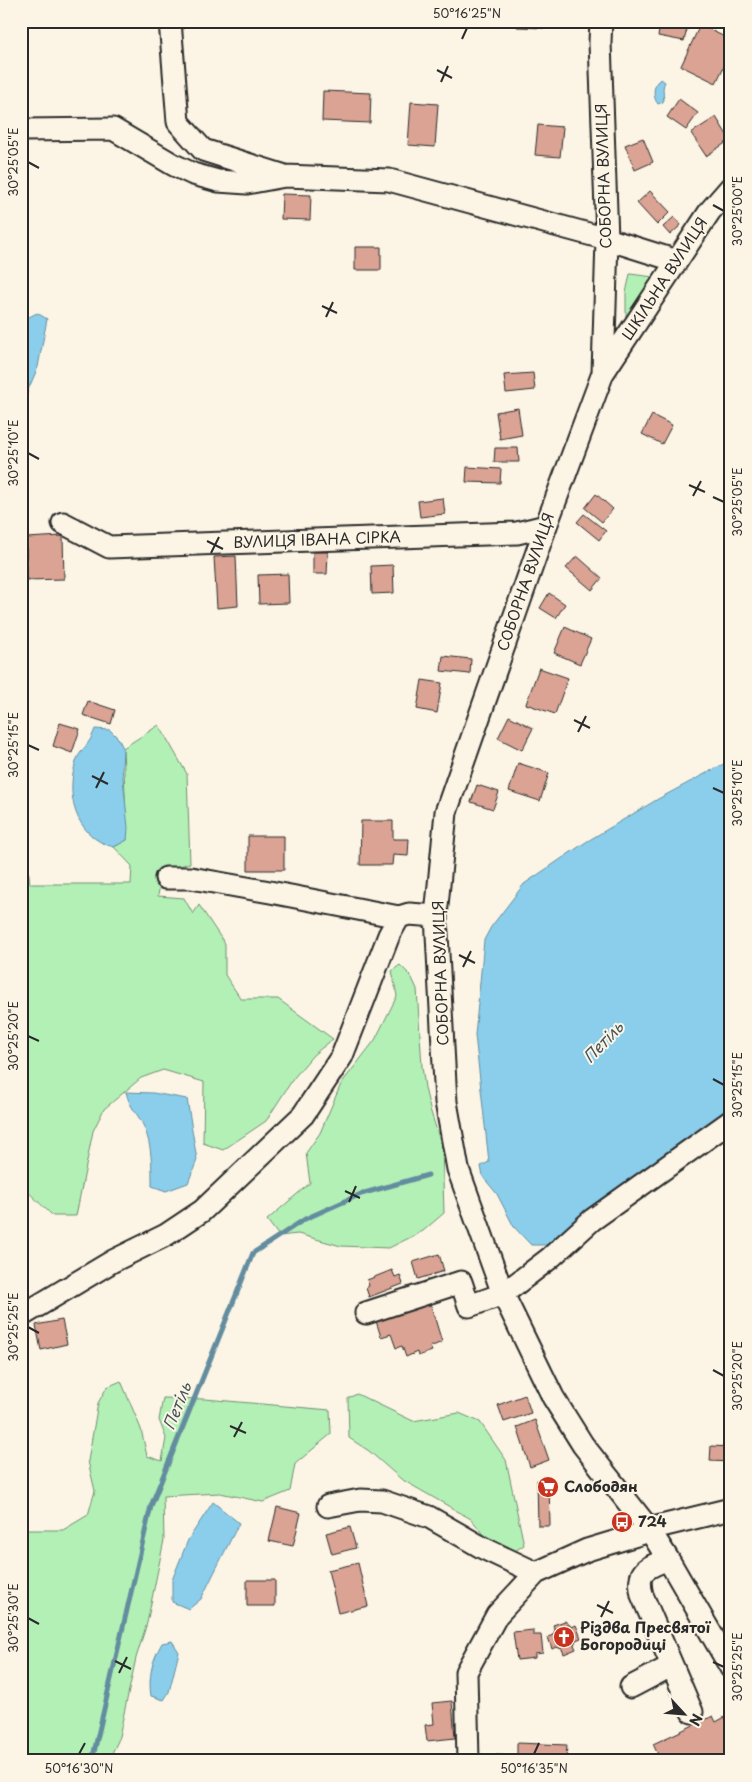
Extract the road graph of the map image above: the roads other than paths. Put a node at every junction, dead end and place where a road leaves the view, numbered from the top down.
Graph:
1 (170, 21) edge
2 (601, 21) edge
3 (21, 130) edge
4 (285, 176) junction
5 (731, 187) edge
6 (607, 239) junction
7 (677, 262) junction
8 (603, 373) junction
9 (63, 523) dead end
10 (546, 526) junction
11 (166, 878) dead end
12 (436, 916) junction
13 (399, 918) junction
14 (731, 1121) edge
15 (503, 1294) junction
16 (366, 1313) dead end
17 (21, 1316) edge
18 (328, 1506) dead end
19 (731, 1509) edge
20 (649, 1528) junction
21 (668, 1559) junction
22 (536, 1572) junction
23 (671, 1666) junction
24 (731, 1668) edge
25 (631, 1687) dead end
26 (692, 1712) dead end
27 (468, 1761) edge

1 - 4 street
2 - 6 street, СОБОРНА ВУЛИЦЯ
3 - 4 street
4 - 6 street
5 - 7 street, ШКІЛЬНА ВУЛИЦЯ
6 - 7 street
6 - 8 street, СОБОРНА ВУЛИЦЯ
7 - 8 street, ШКІЛЬНА ВУЛИЦЯ
8 - 10 street, СОБОРНА ВУЛИЦЯ
9 - 10 street, ВУЛИЦЯ ІВАНА СІРКА
10 - 12 street, СОБОРНА ВУЛИЦЯ
11 - 13 street
12 - 13 street
12 - 15 street, СОБОРНА ВУЛИЦЯ
13 - 17 street
14 - 15 street
15 - 16 street
15 - 20 street, СОБОРНА ВУЛИЦЯ
18 - 22 street
19 - 20 street
20 - 21 street, СОБОРНА ВУЛИЦЯ
20 - 22 street
21 - 23 street
21 - 24 street, СОБОРНА ВУЛИЦЯ
22 - 27 street
23 - 25 street
23 - 26 street

